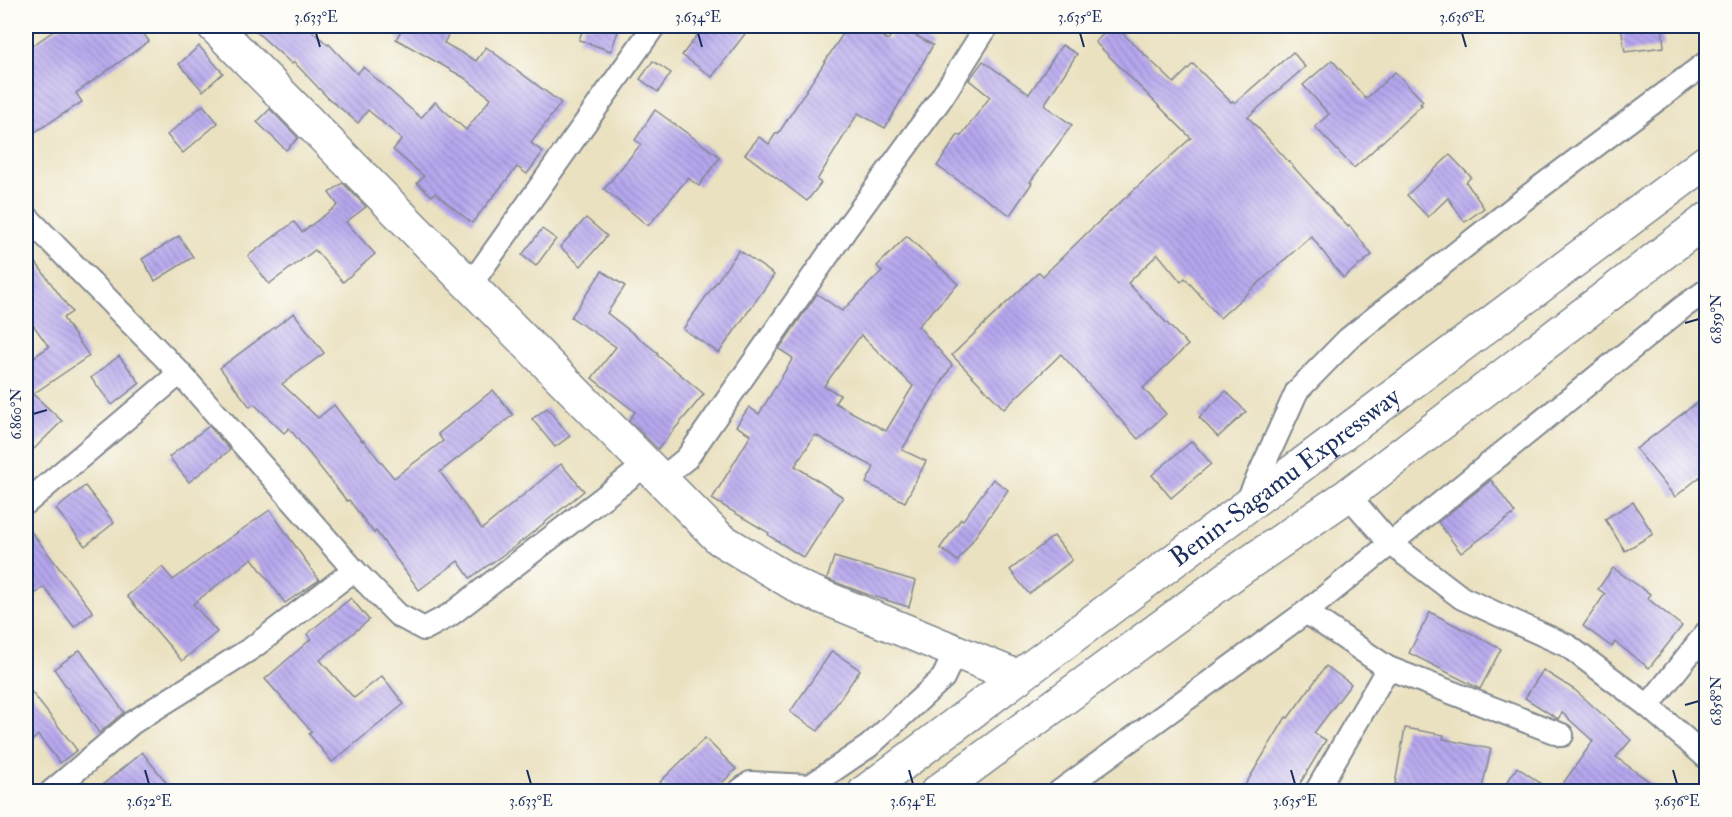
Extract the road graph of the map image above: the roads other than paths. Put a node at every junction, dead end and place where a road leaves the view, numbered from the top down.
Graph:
1 (214, 26) edge
2 (654, 26) edge
3 (987, 26) edge
4 (1707, 63) edge
5 (1707, 162) edge
6 (26, 216) edge
7 (1707, 220) edge
8 (471, 284) junction
9 (1707, 291) edge
10 (180, 373) junction
11 (654, 471) junction
12 (1348, 495) junction
13 (26, 502) edge
14 (1244, 508) junction
15 (1212, 532) junction
16 (1390, 543) junction
17 (1240, 569) junction
18 (354, 570) junction
19 (1306, 612) junction
20 (1707, 633) edge
21 (956, 651) junction
22 (1388, 668) junction
23 (1018, 677) junction
24 (1648, 706) junction
25 (1562, 735) dead end
26 (1707, 757) edge
27 (51, 792) edge
28 (738, 792) edge
29 (865, 792) edge
30 (937, 792) edge
31 (1059, 792) edge
32 (1316, 792) edge

1 - 8 main road
2 - 8 street
3 - 11 street
4 - 14 street
5 - 14 main road, Benin-Sagamu Expressway
6 - 10 street
7 - 12 main road, Benin-Sagamu Expressway
8 - 11 main road
9 - 16 street
10 - 13 street
10 - 18 street
11 - 18 street
11 - 21 main road
12 - 16 street
12 - 17 main road, Benin-Sagamu Expressway
14 - 15 main road, Benin-Sagamu Expressway
15 - 17 main road
15 - 23 main road, Benin-Sagamu Expressway
16 - 19 street
16 - 24 street
17 - 30 main road, Benin-Sagamu Expressway
18 - 27 street
19 - 22 street
19 - 31 street
20 - 24 street
21 - 23 main road
21 - 28 street
22 - 25 street
22 - 32 street
23 - 29 main road, Benin-Sagamu Expressway
24 - 26 street

